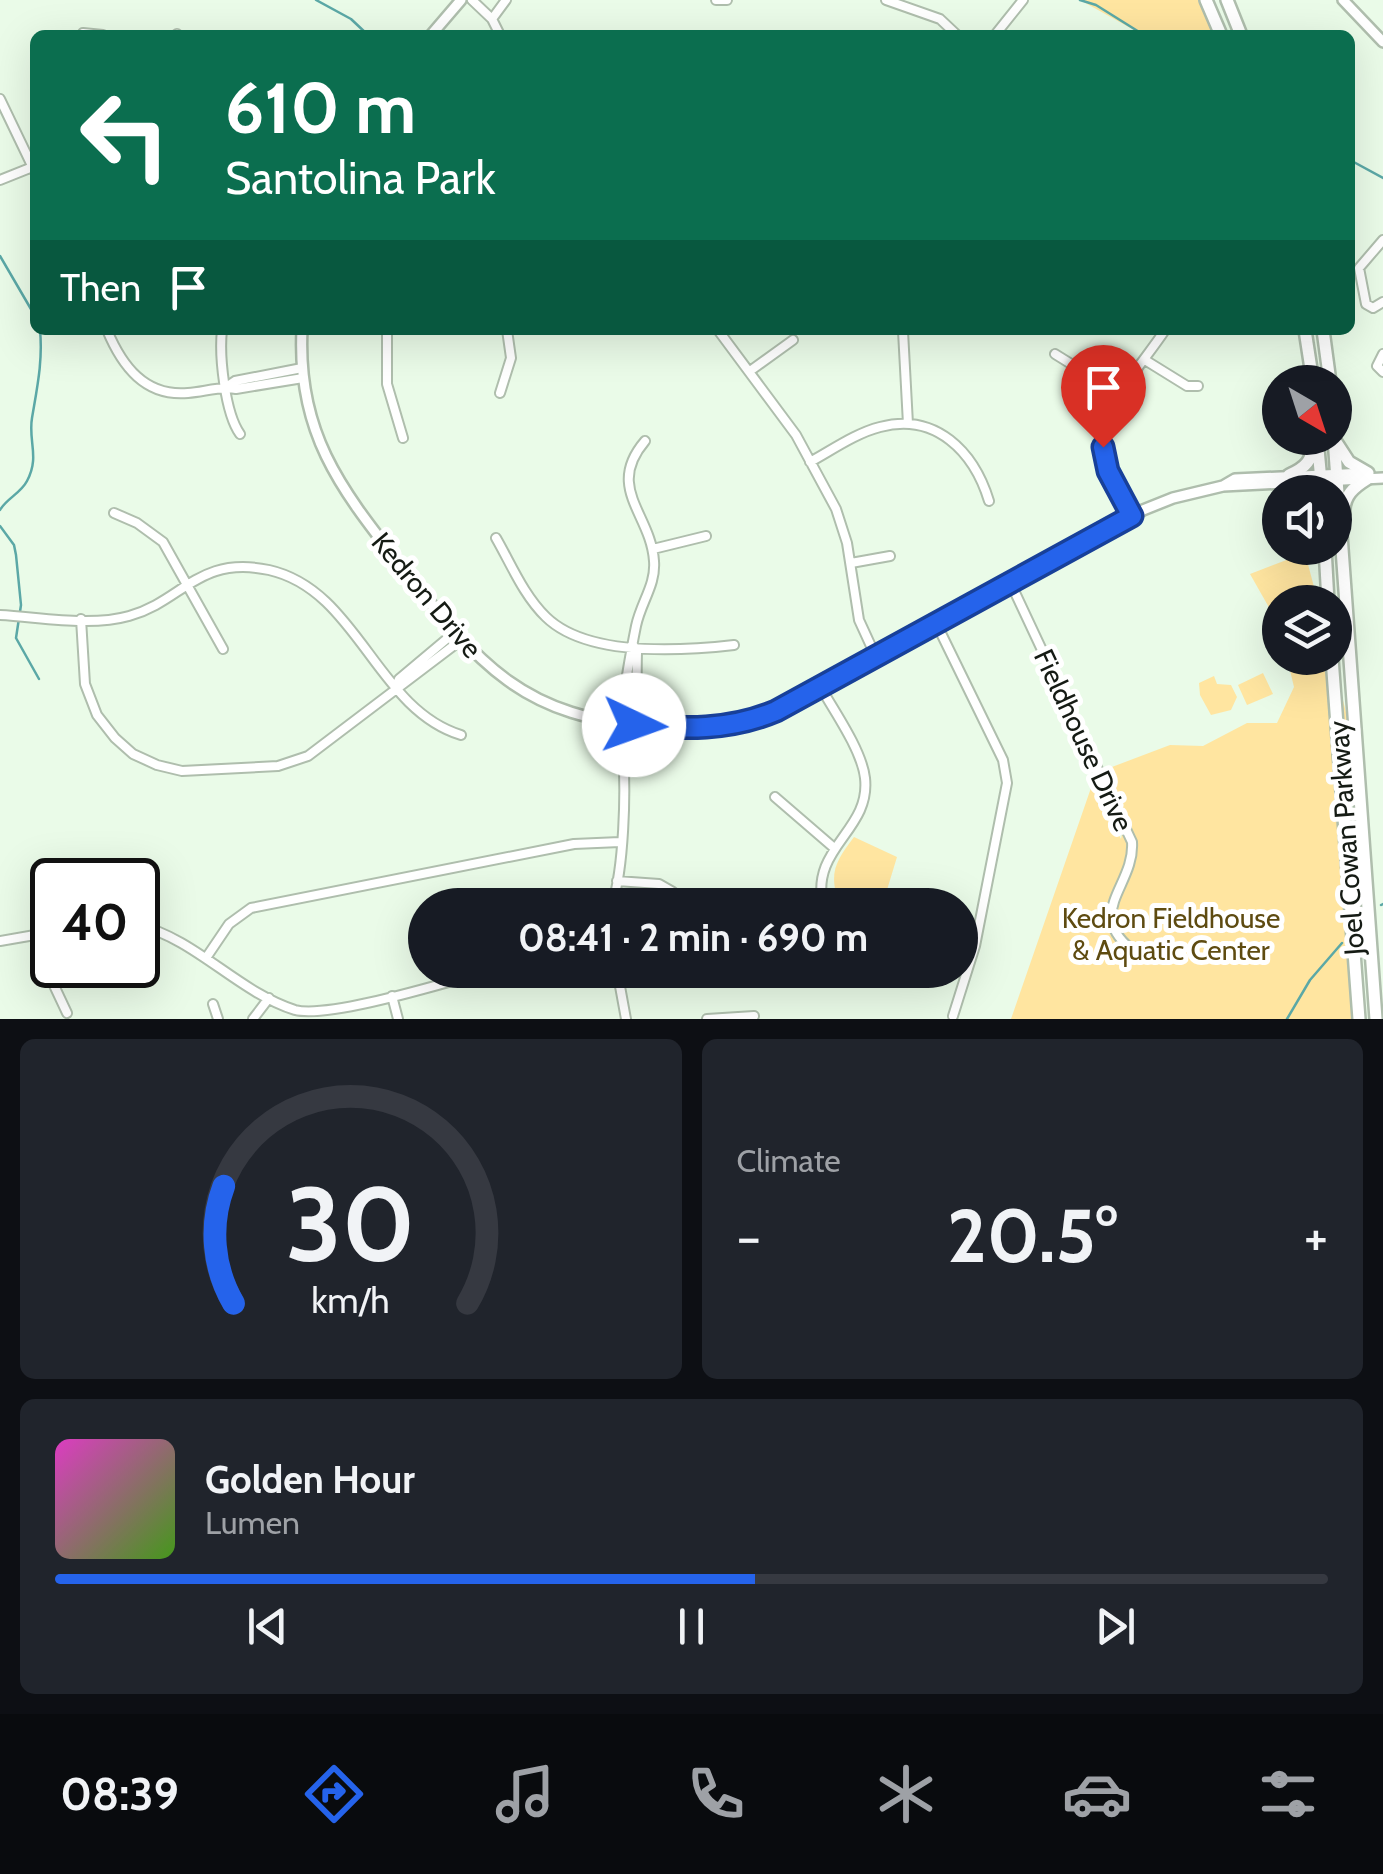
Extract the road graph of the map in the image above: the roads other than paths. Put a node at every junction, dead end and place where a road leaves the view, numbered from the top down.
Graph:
1 (461, 0) edge
2 (472, 0) edge
3 (506, 0) edge
4 (716, 0) edge
5 (728, 0) edge
6 (886, 0) edge
7 (1014, 0) edge
8 (1023, 0) edge
9 (1206, 0) edge
10 (1344, 0) edge
11 (1227, 2) edge
12 (1013, 12) junction
13 (492, 19) junction
14 (435, 30) edge
15 (498, 30) edge
16 (952, 30) edge
17 (999, 30) edge
18 (1219, 30) edge
19 (1239, 30) edge
20 (1383, 42) edge
21 (0, 100) edge
22 (30, 160) edge
23 (30, 169) edge
24 (0, 180) edge
25 (1383, 240) edge
26 (1383, 302) edge
27 (109, 335) edge
28 (222, 335) edge
29 (302, 335) edge
30 (387, 335) edge
31 (509, 335) edge
32 (722, 335) edge
33 (902, 335) edge
34 (1162, 335) edge
35 (1306, 335) edge
36 (1324, 335) edge
37 (793, 340) dead end
38 (1055, 354) dead end
39 (1383, 354) edge
40 (1145, 360) junction
41 (1311, 365) edge
42 (1328, 365) edge
43 (750, 370) junction
44 (1383, 372) edge
45 (302, 373) junction
46 (1198, 386) dead end
47 (226, 388) junction
48 (500, 394) dead end
49 (1121, 395) junction
50 (908, 424) junction
51 (240, 434) dead end
52 (403, 438) dead end
53 (646, 441) dead end
54 (1312, 455) edge
55 (1345, 455) edge
56 (810, 462) junction
57 (1294, 475) edge
58 (1383, 475) edge
59 (1368, 476) junction
60 (1352, 478) edge
61 (1262, 482) edge
62 (989, 501) dead end
63 (114, 513) dead end
64 (1132, 516) junction
65 (706, 536) dead end
66 (496, 538) dead end
67 (653, 549) junction
68 (890, 556) dead end
69 (851, 562) junction
70 (1341, 565) edge
71 (1343, 565) edge
72 (1345, 578) junction
73 (187, 582) junction
74 (1011, 584) junction
75 (0, 615) edge
76 (81, 619) junction
77 (937, 625) junction
78 (458, 636) junction
79 (734, 645) dead end
80 (634, 646) junction
81 (223, 649) dead end
82 (876, 656) junction
83 (1333, 675) edge
84 (396, 687) junction
85 (821, 688) junction
86 (629, 724) junction
87 (460, 735) dead end
88 (775, 797) dead end
89 (620, 842) junction
90 (833, 847) junction
91 (617, 881) junction
92 (616, 888) edge
93 (666, 888) edge
94 (822, 888) edge
95 (160, 933) edge
96 (30, 936) edge
97 (0, 941) edge
98 (1131, 949) dead end
99 (206, 958) junction
100 (54, 988) edge
101 (423, 988) edge
102 (620, 988) edge
103 (392, 996) junction
104 (268, 998) junction
105 (213, 1004) dead end
106 (67, 1013) dead end
107 (754, 1016) dead end
108 (953, 1016) dead end
109 (218, 1019) edge
110 (254, 1019) edge
111 (398, 1019) edge
112 (626, 1019) edge
113 (707, 1019) edge
114 (1359, 1019) edge
115 (1376, 1019) edge

1 - 14 street
2 - 13 street
3 - 13 street
4 - 5 street
6 - 16 street
7 - 12 street
8 - 12 street
9 - 18 main road
10 - 20 street
11 - 19 main road
12 - 17 street
13 - 15 street
21 - 22 street
23 - 24 street
25 - 26 street
27 - 47 street
28 - 47 street
29 - 45 street, Kedron Drive
30 - 52 street
31 - 48 street
32 - 43 street
33 - 50 street
34 - 40 street
35 - 41 main road
36 - 42 main road
37 - 43 street
38 - 49 street
39 - 44 street
40 - 46 street
40 - 49 street
43 - 56 street
45 - 47 street
45 - 78 street, Kedron Drive
47 - 51 street
49 - 64 street
50 - 56 street
50 - 62 street
53 - 67 street
54 - 57 main road
55 - 59 main road
56 - 69 street
58 - 59 street, Kedron Drive
59 - 60 street, Kedron Drive
59 - 72 main road
61 - 64 street, Kedron Drive
63 - 73 street
64 - 74 street, Kedron Drive
65 - 67 street
66 - 80 street
67 - 80 street
68 - 69 street
69 - 82 street
70 - 72 main road
71 - 72 main road, Joel Cowan Parkway
72 - 115 main road, Joel Cowan Parkway
73 - 76 street
73 - 81 street
73 - 84 street
74 - 77 street, Kedron Drive
74 - 98 street, Fieldhouse Drive
75 - 76 street
76 - 84 street
77 - 82 street, Kedron Drive
77 - 108 street
78 - 84 street
78 - 86 street, Kedron Drive
79 - 80 street
80 - 86 street
82 - 85 street, Kedron Drive
83 - 114 main road, Joel Cowan Parkway
84 - 87 street
85 - 86 street, Kedron Drive
85 - 90 street
86 - 89 street
88 - 90 street
89 - 91 street
89 - 99 street
90 - 94 street
91 - 92 street
91 - 93 street
95 - 99 street
96 - 97 street
99 - 104 street
100 - 106 street
101 - 103 street
102 - 112 street
103 - 104 street
103 - 111 street
104 - 110 street
105 - 109 street
107 - 113 street

